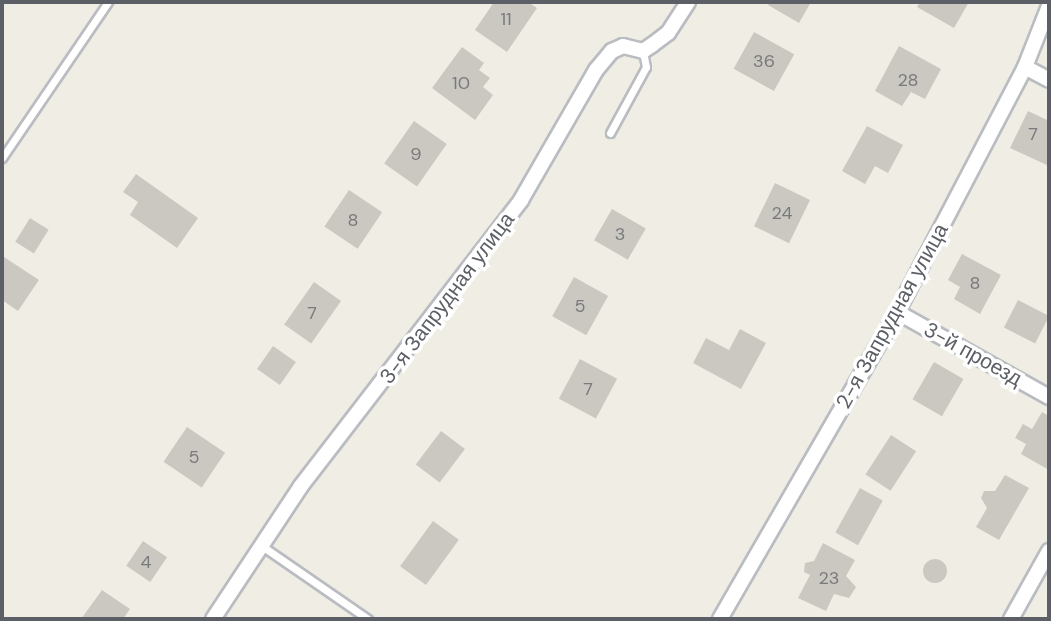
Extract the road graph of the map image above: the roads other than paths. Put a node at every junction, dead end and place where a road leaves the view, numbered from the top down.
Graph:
1 (108, 2) edge
2 (688, 2) edge
3 (1049, 6) edge
4 (643, 51) junction
5 (1025, 67) junction
6 (1049, 80) edge
7 (610, 133) dead end
8 (2, 158) edge
9 (897, 312) junction
10 (1049, 397) edge
11 (260, 545) junction
12 (1049, 551) edge
13 (213, 619) edge
14 (368, 619) edge
15 (720, 619) edge
16 (1011, 619) edge

1 - 8 lane
2 - 4 street
3 - 5 street, 2-я Запрудная улица
4 - 7 lane
4 - 11 street, 3-я Запрудная улица
5 - 6 street
5 - 9 street, 2-я Запрудная улица
9 - 10 street, 3-й проезд
9 - 15 street, 2-я Запрудная улица
11 - 13 street, 3-я Запрудная улица
11 - 14 lane
12 - 16 street

